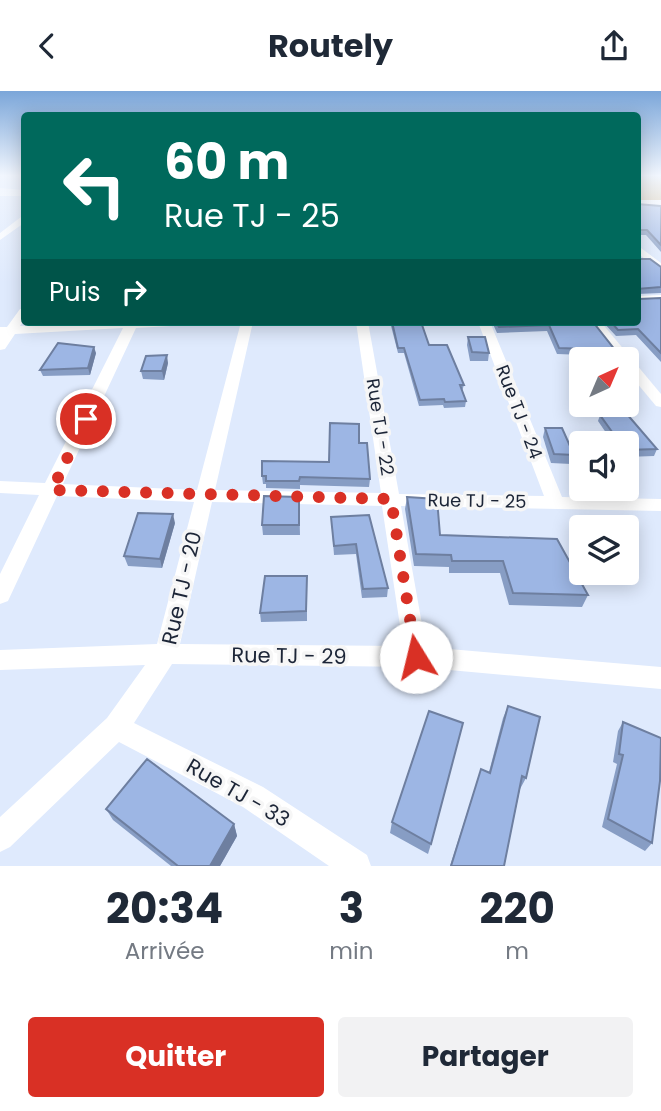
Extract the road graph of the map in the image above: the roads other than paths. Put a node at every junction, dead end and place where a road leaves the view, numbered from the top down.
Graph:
1 (21, 221) edge
2 (21, 235) edge
3 (1, 236) edge
4 (641, 251) edge
5 (661, 268) edge
6 (661, 298) edge
7 (641, 299) edge
8 (21, 315) edge
9 (84, 326) edge
10 (130, 326) edge
11 (246, 326) edge
12 (363, 326) edge
13 (486, 326) edge
14 (598, 326) edge
15 (5, 331) edge
16 (0, 346) edge
17 (615, 347) edge
18 (639, 376) edge
19 (661, 403) edge
20 (0, 487) edge
21 (52, 490) junction
22 (203, 496) junction
23 (391, 499) junction
24 (555, 502) junction
25 (661, 505) edge
26 (0, 595) edge
27 (166, 654) junction
28 (416, 657) junction
29 (0, 660) edge
30 (661, 678) edge
31 (116, 727) junction
32 (0, 837) edge
33 (356, 866) edge

1 - 3 street
2 - 3 street
4 - 5 street
6 - 7 street
8 - 15 street
9 - 15 street
10 - 21 street
11 - 22 street, Rue TJ - 20
12 - 23 street, Rue TJ - 22
13 - 24 street, Rue TJ - 24
14 - 17 street
15 - 16 street
18 - 19 street
20 - 21 street, Rue TJ - 25
21 - 22 street, Rue TJ - 25
21 - 26 street
22 - 23 street, Rue TJ - 25
22 - 27 street, Rue TJ - 20
23 - 24 street, Rue TJ - 25
23 - 28 street, Rue TJ - 22
24 - 25 street, Rue TJ - 25
27 - 28 street, Rue TJ - 29
27 - 29 street, Rue TJ - 29
27 - 31 street, Rue TJ - 20
28 - 30 street, Rue TJ - 29
31 - 32 street, Rue TJ - 20
31 - 33 street, Rue TJ - 33

